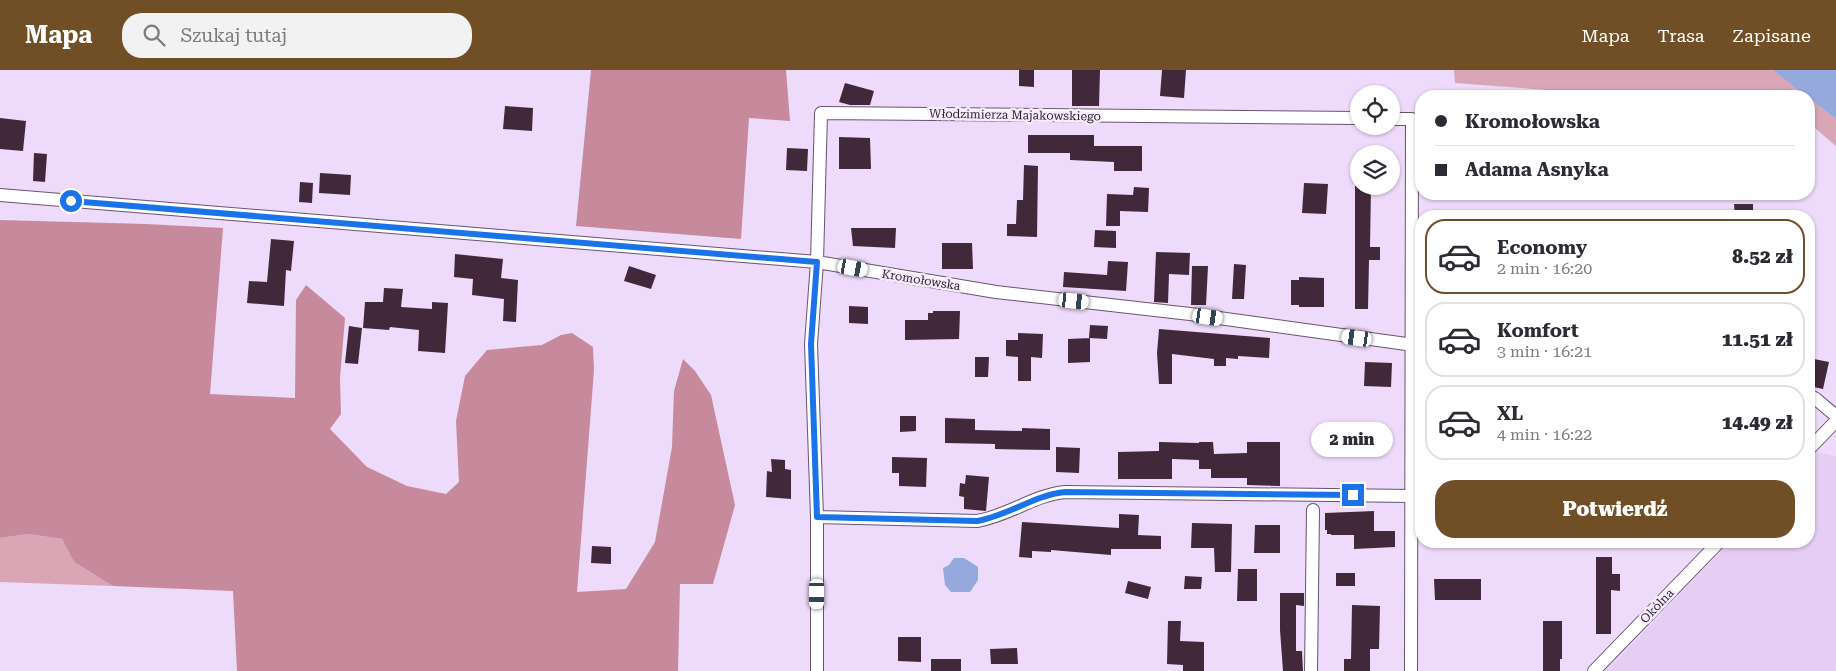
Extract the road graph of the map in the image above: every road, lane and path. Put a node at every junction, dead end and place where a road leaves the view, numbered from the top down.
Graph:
1 (1350, 118) edge
2 (1400, 119) edge
3 (0, 196) edge
4 (1415, 255) edge
5 (817, 262) junction
6 (1415, 346) edge
7 (1415, 396) edge
8 (1815, 398) edge
9 (1836, 416) edge
10 (1836, 421) edge
11 (1815, 443) edge
12 (1411, 496) junction
13 (1313, 510) dead end
14 (817, 517) junction
15 (1713, 548) edge
16 (817, 671) edge
17 (1311, 671) edge
18 (1412, 671) edge
19 (1594, 671) edge

1 - 5 street, Włodzimierza Majakowskiego
2 - 4 street
3 - 5 street, Kromołowska
5 - 6 street, Kromołowska
5 - 14 street
7 - 12 street
8 - 9 street
10 - 11 street
12 - 14 street
12 - 18 street
13 - 17 street
14 - 16 street
15 - 19 street, Okólna

